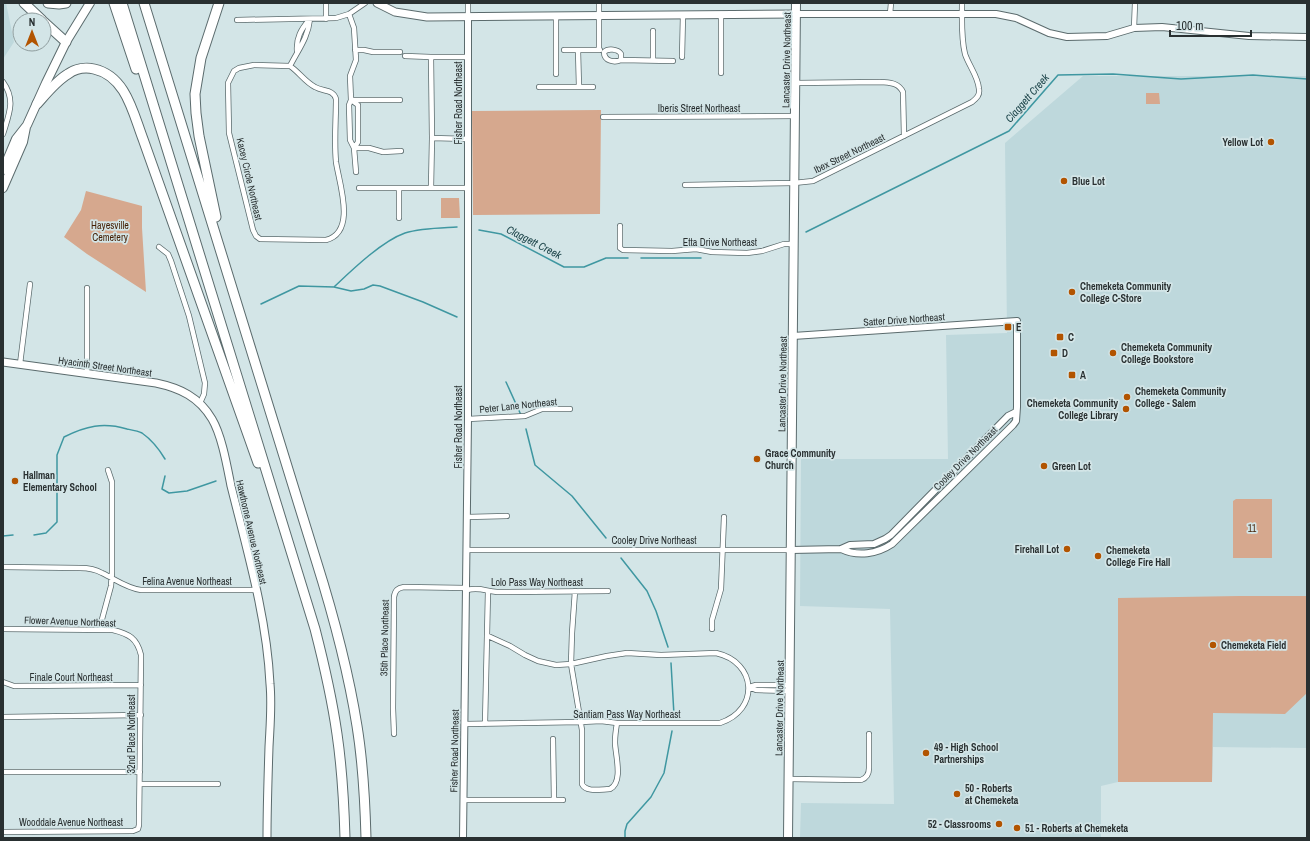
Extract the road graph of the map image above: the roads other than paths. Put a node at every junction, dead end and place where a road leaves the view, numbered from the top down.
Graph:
1 (24, 3) edge
2 (48, 3) edge
3 (66, 3) edge
4 (90, 3) edge
5 (114, 3) edge
6 (122, 3) edge
7 (144, 3) edge
8 (219, 3) edge
9 (326, 3) edge
10 (365, 3) edge
11 (377, 3) edge
12 (468, 3) edge
13 (599, 3) edge
14 (796, 3) edge
15 (891, 3) edge
16 (962, 3) edge
17 (1135, 3) edge
18 (34, 12) edge
19 (349, 14) junction
20 (721, 14) junction
21 (796, 14) junction
22 (890, 14) junction
23 (962, 14) junction
24 (683, 15) junction
25 (556, 16) junction
26 (598, 16) junction
27 (468, 17) junction
28 (326, 18) junction
29 (310, 19) junction
30 (237, 20) dead end
31 (1134, 28) junction
32 (52, 29) edge
33 (653, 31) dead end
34 (1307, 37) edge
35 (66, 42) junction
36 (355, 50) junction
37 (564, 50) dead end
38 (578, 50) junction
39 (601, 51) junction
40 (400, 52) dead end
41 (405, 56) dead end
42 (431, 57) junction
43 (468, 57) junction
44 (682, 57) dead end
45 (621, 60) junction
46 (653, 60) junction
47 (673, 60) dead end
48 (290, 66) junction
49 (721, 73) dead end
50 (556, 74) dead end
51 (3, 82) edge
52 (795, 83) junction
53 (539, 87) dead end
54 (579, 87) junction
55 (593, 87) dead end
56 (351, 100) junction
57 (400, 100) dead end
58 (37, 104) junction
59 (795, 116) junction
60 (604, 117) dead end
61 (27, 125) junction
62 (3, 134) edge
63 (904, 136) junction
64 (432, 138) junction
65 (468, 139) junction
66 (354, 148) junction
67 (401, 151) dead end
68 (3, 170) edge
69 (356, 172) dead end
70 (794, 183) junction
71 (686, 185) dead end
72 (3, 188) edge
73 (359, 188) dead end
74 (399, 188) junction
75 (431, 188) junction
76 (468, 188) junction
77 (399, 218) dead end
78 (620, 226) dead end
79 (794, 244) junction
80 (159, 247) dead end
81 (198, 248) junction
82 (227, 269) junction
83 (30, 284) dead end
84 (87, 288) dead end
85 (1017, 321) joint
86 (793, 336) junction
87 (3, 362) edge
88 (20, 364) junction
89 (87, 373) junction
90 (200, 404) junction
91 (570, 409) dead end
92 (1016, 412) junction
93 (468, 419) junction
94 (108, 470) dead end
95 (507, 516) dead end
96 (467, 517) junction
97 (724, 517) dead end
98 (840, 549) junction
99 (467, 550) junction
100 (723, 550) junction
101 (791, 550) junction
102 (3, 567) edge
103 (112, 578) junction
104 (467, 589) junction
105 (256, 590) junction
106 (488, 591) junction
107 (576, 591) junction
108 (608, 591) dead end
109 (306, 599) junction
110 (3, 628) edge
111 (712, 629) dead end
112 (101, 630) junction
113 (488, 636) junction
114 (135, 640) joint
115 (571, 664) junction
116 (3, 682) edge
117 (141, 685) junction
118 (749, 687) junction
119 (790, 688) junction
120 (140, 715) junction
121 (3, 717) edge
122 (581, 722) junction
123 (617, 723) junction
124 (465, 724) junction
125 (486, 724) junction
126 (394, 734) dead end
127 (869, 734) dead end
128 (553, 739) dead end
129 (3, 772) edge
130 (140, 772) junction
131 (789, 779) junction
132 (140, 784) junction
133 (218, 784) dead end
134 (464, 800) junction
135 (554, 800) junction
136 (563, 800) dead end
137 (138, 829) joint
138 (3, 832) edge
139 (267, 838) edge
140 (345, 838) edge
141 (366, 838) edge
142 (463, 838) edge
143 (788, 838) edge

1 - 18 highway
2 - 3 highway
4 - 35 main road
5 - 81 highway
6 - 81 highway
7 - 82 highway
8 - 82 highway
9 - 28 street
10 - 19 street
11 - 27 main road
12 - 27 street
13 - 26 street
14 - 21 main road, Lancaster Drive Northeast
15 - 22 street
16 - 23 street
17 - 31 street
19 - 28 street
19 - 36 street
20 - 21 main road
20 - 24 main road
20 - 49 street
21 - 22 street
21 - 52 main road, Lancaster Drive Northeast
22 - 23 street
23 - 31 street
23 - 63 street, Ibex Street Northeast
24 - 26 main road
24 - 44 street
25 - 26 main road
25 - 27 main road
25 - 50 street
26 - 39 street
27 - 43 street, Fisher Road Northeast
28 - 29 street
29 - 30 street
29 - 48 street
31 - 34 street
32 - 35 highway
33 - 46 street
35 - 58 main road
36 - 40 street
36 - 56 street
37 - 38 street
38 - 39 street
38 - 54 street
39 - 45 street
39 - 45 street
41 - 42 street
42 - 43 street
42 - 64 street
43 - 65 street, Fisher Road Northeast
45 - 46 street
46 - 47 street
48 - 48 street, Kacey Circle Northeast
51 - 62 street
52 - 59 main road, Lancaster Drive Northeast
52 - 63 street
53 - 54 street
54 - 55 street
56 - 57 street
56 - 66 street
56 - 66 street
58 - 61 main road
58 - 109 highway
59 - 60 street, Iberis Street Northeast
59 - 70 main road, Lancaster Drive Northeast
61 - 68 main road
61 - 72 main road
63 - 70 street, Ibex Street Northeast
64 - 65 street
64 - 75 street
65 - 76 street, Fisher Road Northeast
66 - 67 street
66 - 69 street
70 - 71 street, Ibex Street Northeast
70 - 79 main road, Lancaster Drive Northeast
73 - 74 street
74 - 75 street
74 - 77 street
75 - 76 street
76 - 93 street, Fisher Road Northeast
78 - 79 street, Etta Drive Northeast
79 - 86 main road, Lancaster Drive Northeast
80 - 90 street
81 - 109 highway
82 - 141 highway
83 - 88 street
84 - 89 street
85 - 86 street, Satter Drive Northeast
85 - 92 street, Cooley Drive Northeast
86 - 101 main road, Lancaster Drive Northeast
87 - 88 main road, Hyacinth Street Northeast
88 - 89 main road, Hyacinth Street Northeast
89 - 90 main road, Hyacinth Street Northeast
90 - 105 main road, Hawthorne Avenue Northeast
91 - 93 street, Peter Lane Northeast
92 - 98 street, Cooley Drive Northeast
92 - 98 street, Cooley Drive Northeast
93 - 96 street, Fisher Road Northeast
94 - 103 street
95 - 96 street
96 - 99 street, Fisher Road Northeast
97 - 100 street
98 - 101 street, Cooley Drive Northeast
99 - 100 street, Cooley Drive Northeast
99 - 104 street, Fisher Road Northeast
100 - 101 street, Cooley Drive Northeast
100 - 111 street
101 - 119 main road, Lancaster Drive Northeast
102 - 103 street, Felina Avenue Northeast
103 - 105 street, Felina Avenue Northeast
103 - 112 street
104 - 106 street, Lolo Pass Way Northeast
104 - 124 street, Fisher Road Northeast
104 - 126 street, 35th Place Northeast
105 - 139 main road, Hawthorne Avenue Northeast
106 - 107 street, Lolo Pass Way Northeast
106 - 113 street
107 - 108 street, Lolo Pass Way Northeast
107 - 115 street
109 - 140 highway
110 - 112 street, Flower Avenue Northeast
112 - 114 street, Flower Avenue Northeast
113 - 115 street
113 - 125 street
114 - 117 street, 32nd Place Northeast
115 - 118 street
115 - 122 street
116 - 117 street, Finale Court Northeast
117 - 120 street, 32nd Place Northeast
118 - 119 street
118 - 123 street, Santiam Pass Way Northeast
119 - 131 main road, Lancaster Drive Northeast
120 - 121 street
120 - 130 street, 32nd Place Northeast
122 - 123 street, Santiam Pass Way Northeast
122 - 123 street
122 - 125 street, Santiam Pass Way Northeast
124 - 125 street, Santiam Pass Way Northeast
124 - 134 street, Fisher Road Northeast
127 - 131 street
128 - 135 street
129 - 130 street
130 - 132 street, 32nd Place Northeast
131 - 143 main road, Lancaster Drive Northeast
132 - 133 street
132 - 137 street, 32nd Place Northeast
134 - 135 street
134 - 142 street, Fisher Road Northeast
135 - 136 street
137 - 138 street, Wooddale Avenue Northeast

